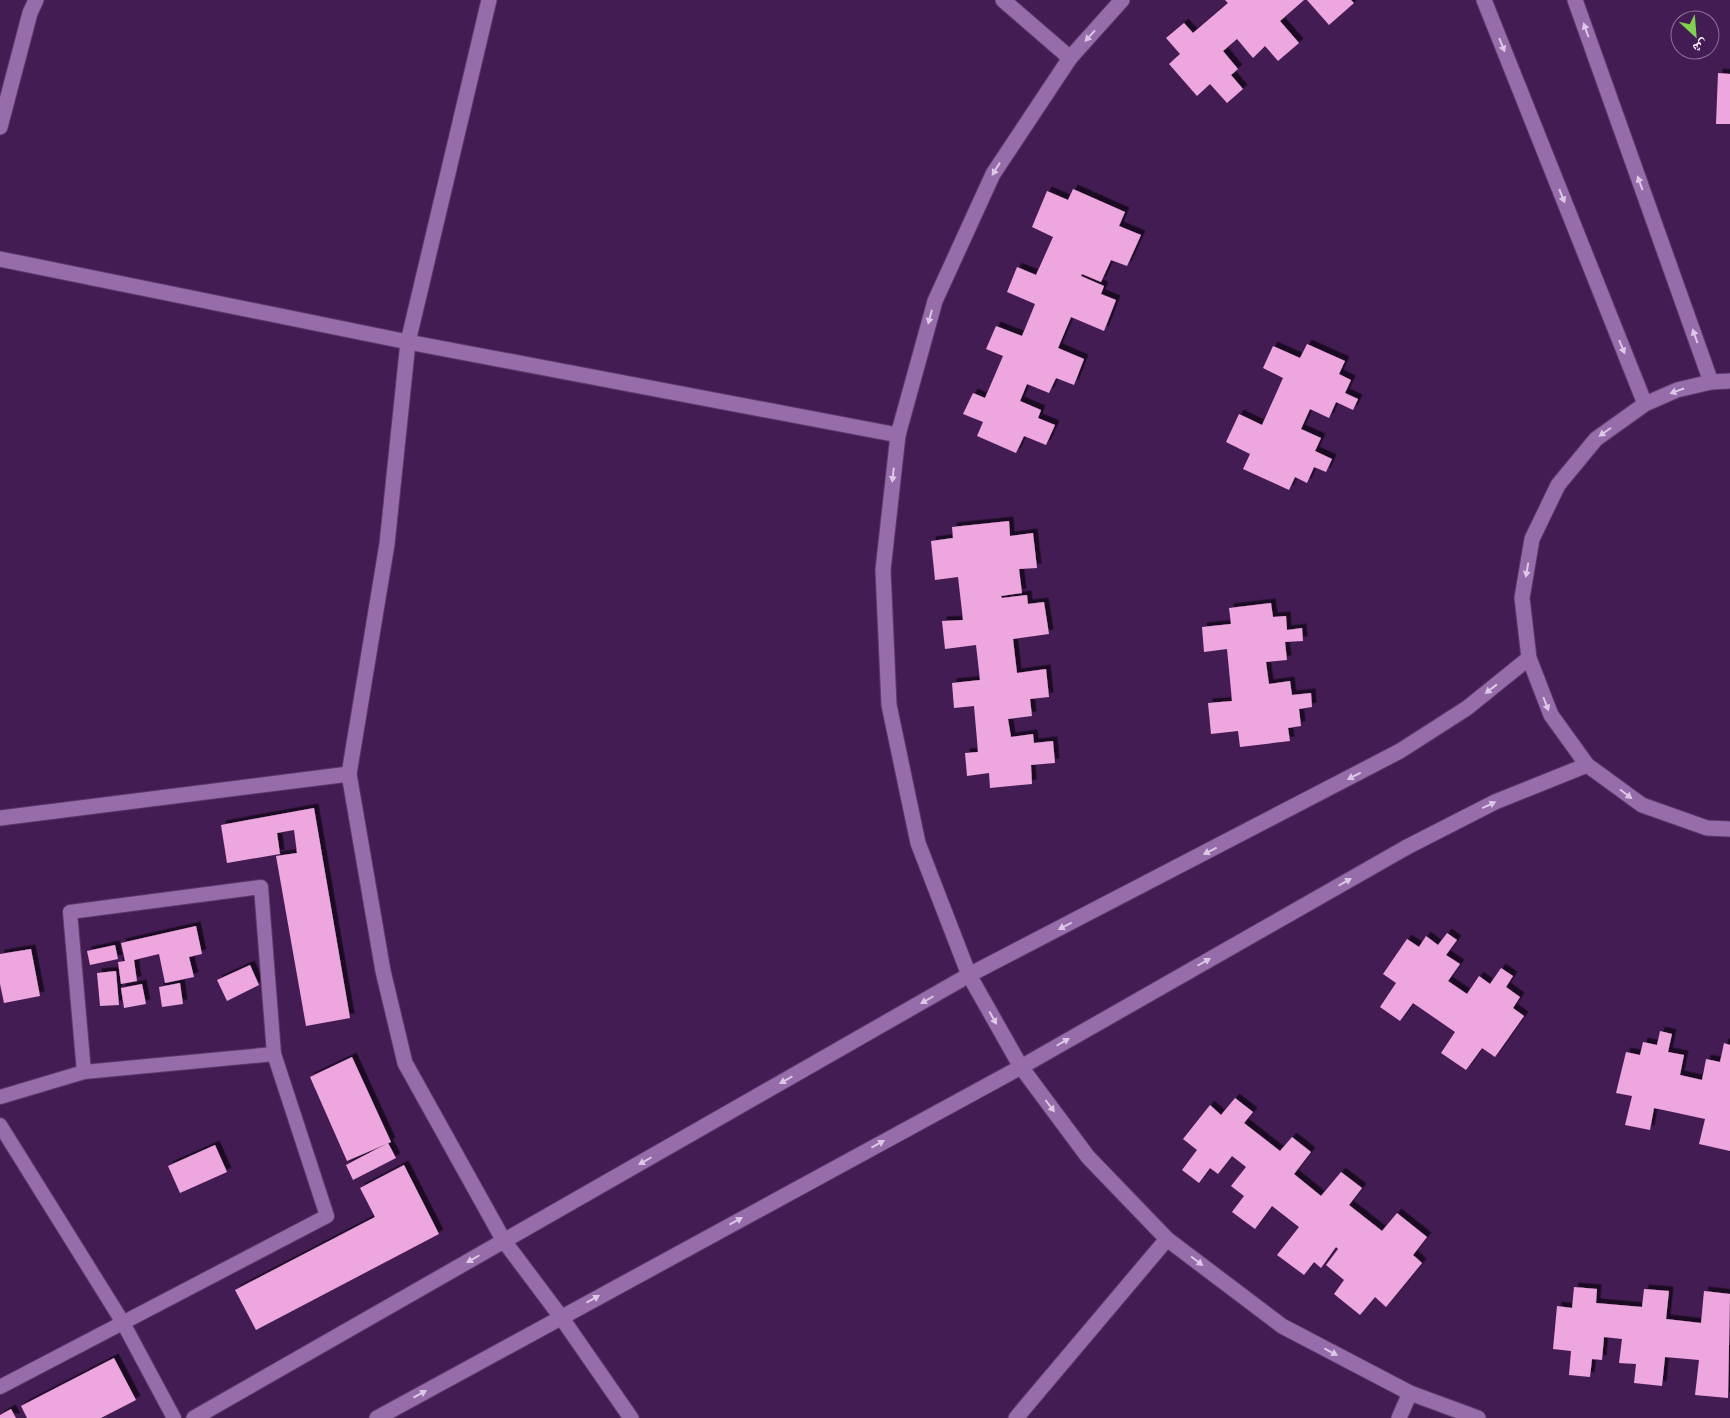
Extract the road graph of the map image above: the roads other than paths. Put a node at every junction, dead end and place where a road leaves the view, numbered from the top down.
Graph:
1 (36, 0) edge
2 (489, 0) edge
3 (1003, 0) edge
4 (1122, 0) edge
5 (1484, 0) edge
6 (1575, 0) edge
7 (1070, 58) junction
8 (0, 127) edge
9 (0, 259) edge
10 (408, 342) junction
11 (1730, 381) edge
12 (1711, 382) junction
13 (1645, 404) junction
14 (898, 435) junction
15 (1528, 658) junction
16 (1587, 765) junction
17 (349, 774) junction
18 (0, 818) edge
19 (1730, 829) edge
20 (969, 976) junction
21 (274, 1054) junction
22 (1021, 1067) junction
23 (84, 1072) junction
24 (0, 1097) edge
25 (0, 1125) edge
26 (1167, 1239) junction
27 (504, 1241) junction
28 (561, 1317) junction
29 (122, 1321) junction
30 (0, 1386) edge
31 (1410, 1393) junction
32 (174, 1418) edge
33 (194, 1418) edge
34 (377, 1418) edge
35 (631, 1418) edge
36 (1016, 1418) edge
37 (1399, 1418) edge
38 (1478, 1418) edge

1 - 8 street
2 - 10 street
3 - 7 street
4 -> 7 street
5 -> 13 street
12 -> 6 street
7 -> 14 street
9 - 10 street
10 - 14 street
10 - 17 street
11 - 12 street
12 -> 13 street
13 -> 15 street
14 -> 20 street
15 -> 16 street
15 -> 20 street
16 -> 19 street
22 -> 16 street
17 - 18 street
17 - 27 street
20 -> 22 street
20 -> 27 street
21 - 23 lane
21 - 23 lane
21 - 29 lane
22 -> 26 street
28 -> 22 street
23 - 24 lane
25 - 29 lane
26 -> 31 street
26 - 36 street
27 - 28 street
27 -> 33 street
34 -> 28 street
28 - 35 street
29 - 30 lane
29 - 32 lane
31 - 37 street
31 - 38 street

